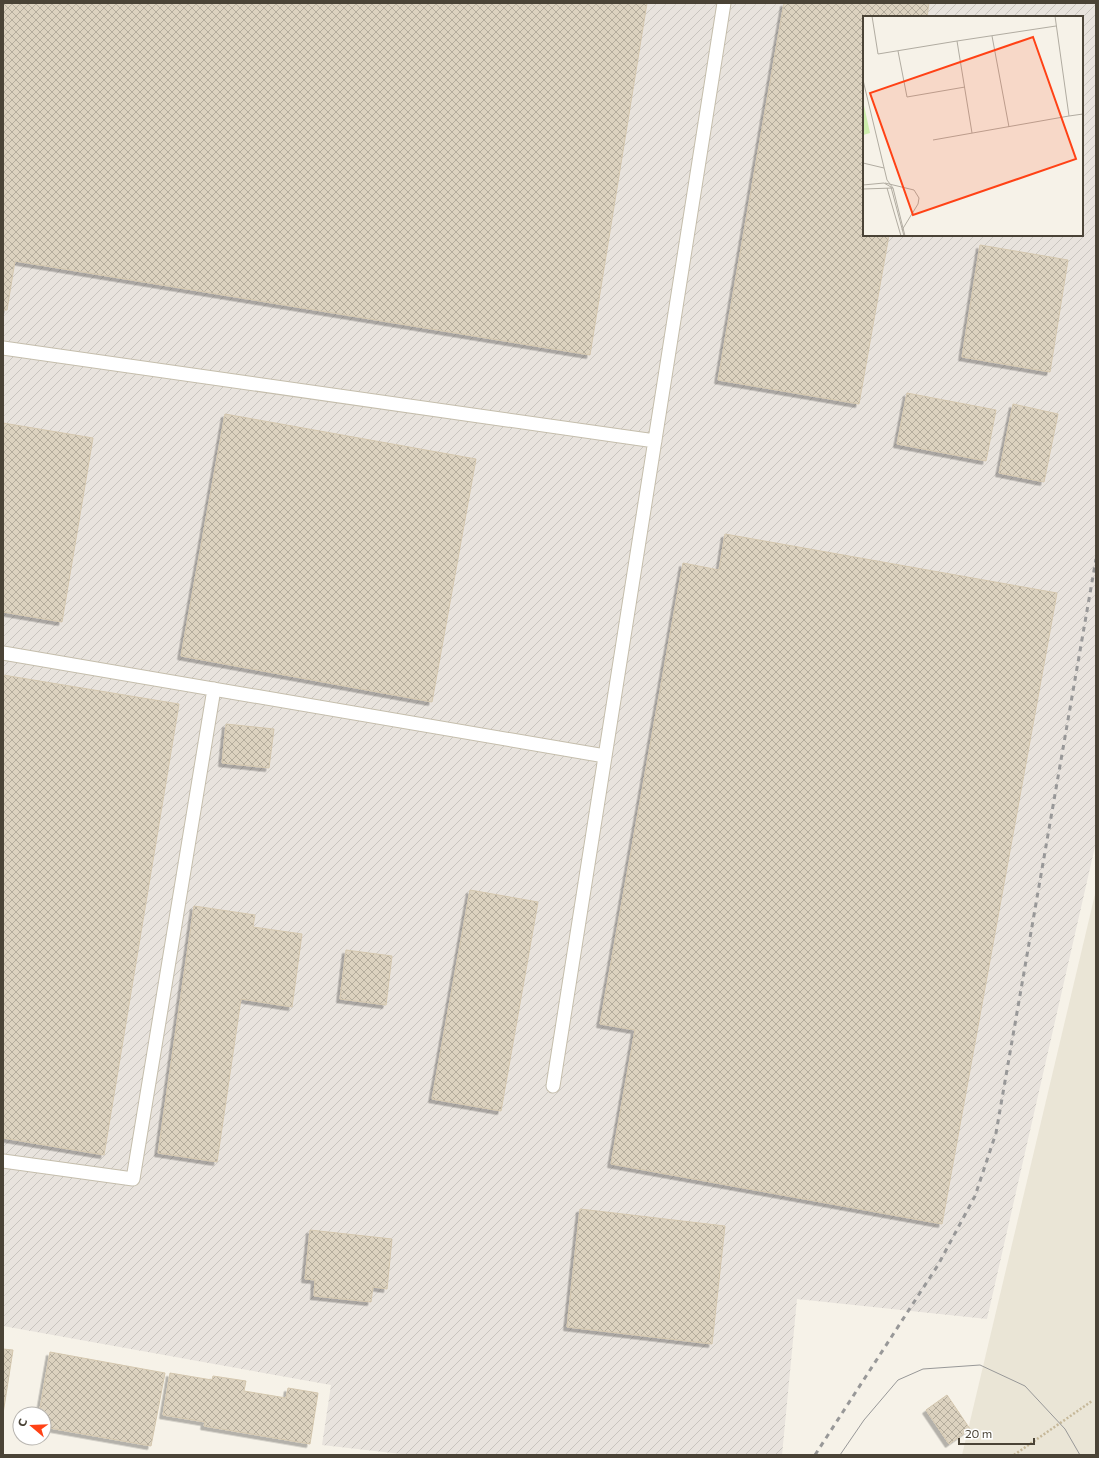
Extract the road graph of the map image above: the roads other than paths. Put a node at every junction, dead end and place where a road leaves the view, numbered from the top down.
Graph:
1 (724, 3) edge
2 (3, 348) edge
3 (655, 441) junction
4 (3, 654) edge
5 (214, 689) junction
6 (605, 756) junction
7 (553, 1086) dead end
8 (3, 1161) edge

1 - 3 lane
2 - 3 lane
3 - 6 lane
4 - 5 lane
5 - 6 lane
5 - 8 lane
6 - 7 lane

